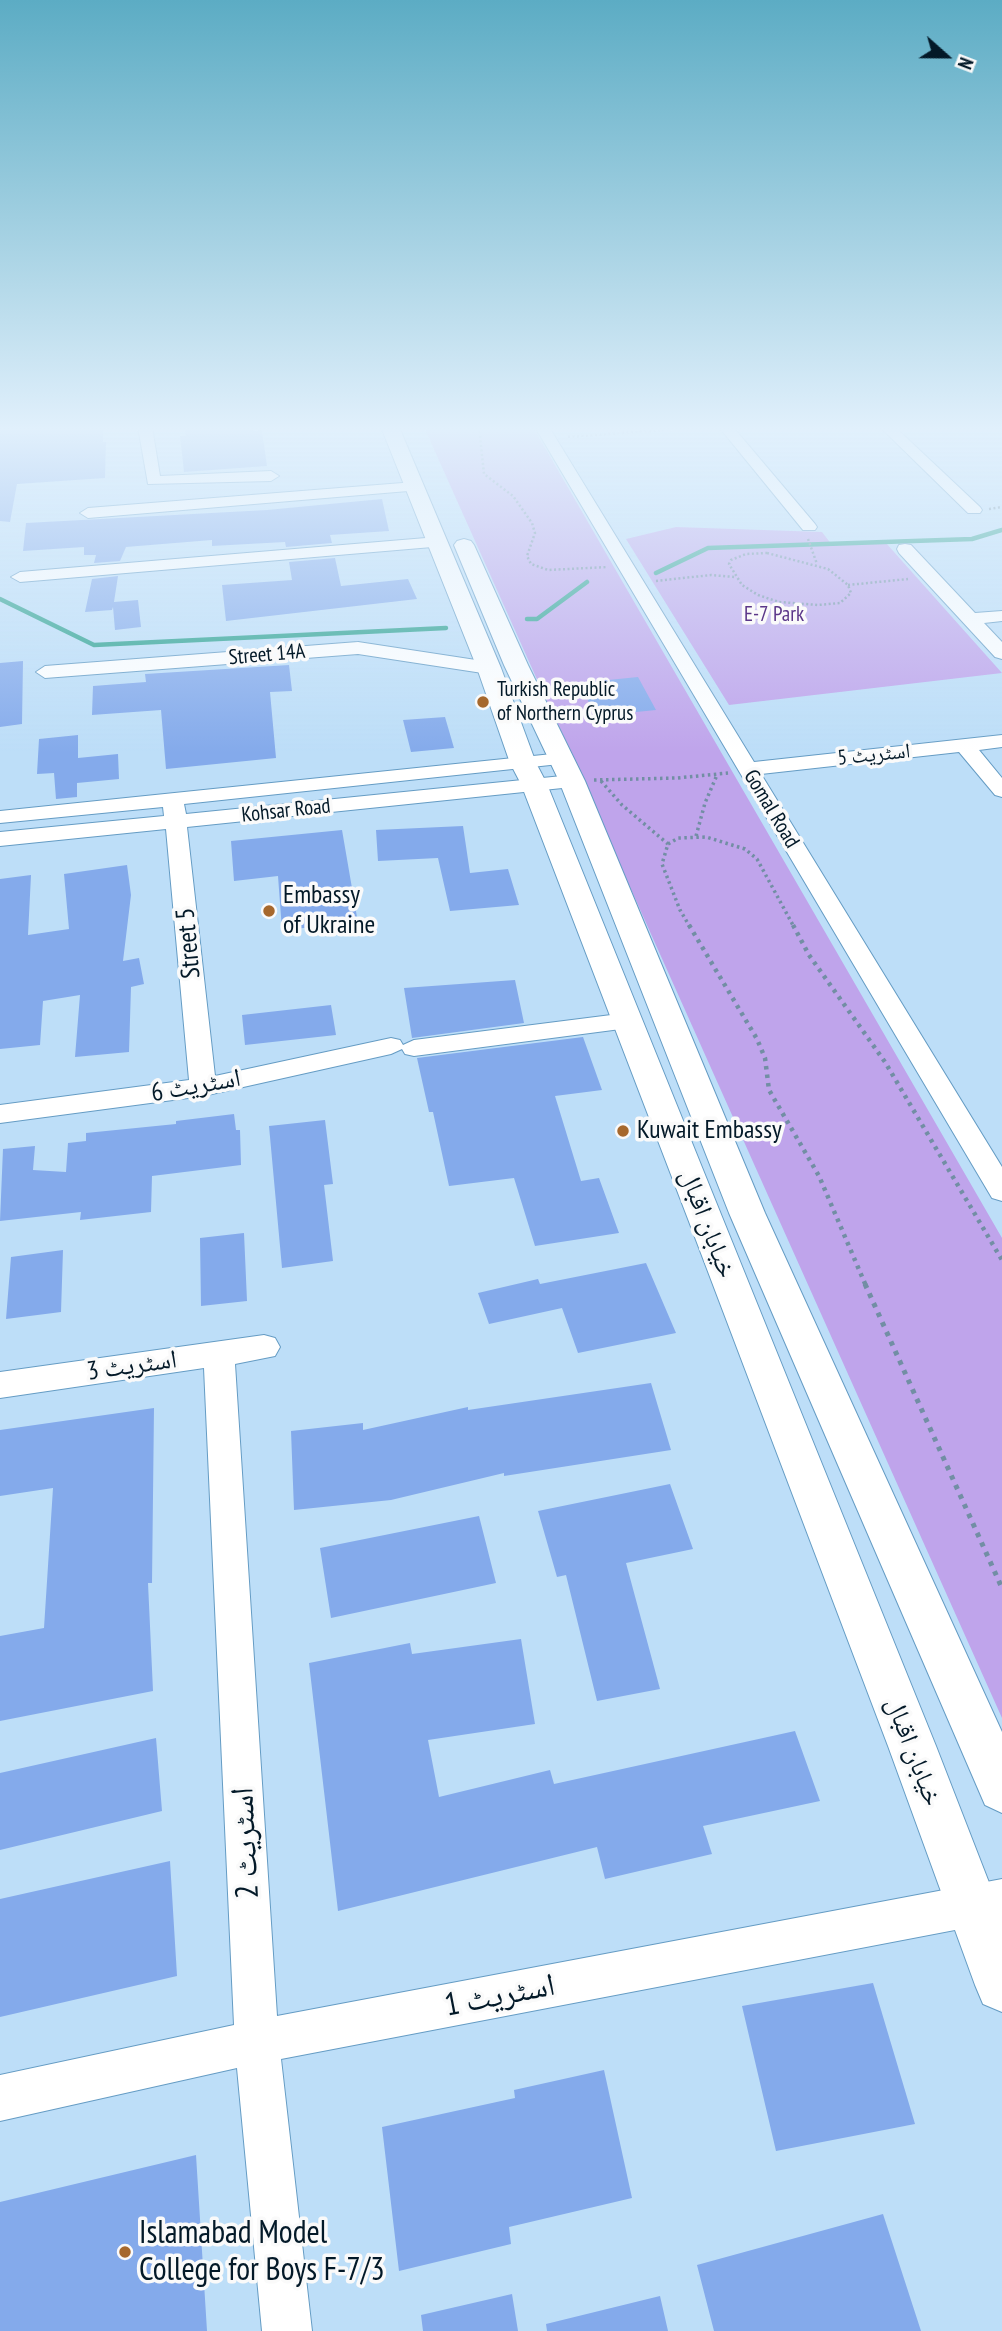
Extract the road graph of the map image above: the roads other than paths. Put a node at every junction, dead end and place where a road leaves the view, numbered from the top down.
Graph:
1 (435, 536) edge
2 (460, 536) edge
3 (608, 536) edge
4 (438, 542) junction
5 (905, 549) dead end
6 (20, 578) dead end
7 (1002, 616) edge
8 (970, 619) junction
9 (1002, 653) edge
10 (489, 668) junction
11 (44, 672) dead end
12 (1002, 741) edge
13 (964, 745) junction
14 (746, 769) junction
15 (528, 774) junction
16 (578, 774) junction
17 (1002, 792) edge
18 (176, 811) junction
19 (0, 817) edge
20 (0, 839) edge
21 (627, 1021) junction
22 (203, 1087) junction
23 (0, 1114) edge
24 (992, 1155) edge
25 (1002, 1191) edge
26 (264, 1348) dead end
27 (219, 1354) junction
28 (0, 1385) edge
29 (1002, 1788) edge
30 (986, 1903) edge
31 (1002, 1985) edge
32 (257, 2042) junction
33 (0, 2098) edge
34 (287, 2331) edge

1 - 4 main road, خیابان اقبال
2 - 16 main road, خیابان اقبال
3 - 14 street, Gomal Road
4 - 6 street
4 - 10 main road, خیابان اقبال
5 - 8 street
7 - 8 street
8 - 9 street
10 - 11 street, Street 14A
10 - 15 main road, خیابان اقبال
12 - 13 street, اسٹریٹ 5
13 - 14 street, اسٹریٹ 5
13 - 17 street
14 - 24 street, Gomal Road
15 - 16 street, Kohsar Road
15 - 18 street, Kohsar Road
15 - 21 main road, خیابان اقبال
16 - 29 main road, خیابان اقبال
18 - 19 street, Kohsar Road
18 - 20 street, Kohsar Road
18 - 22 street, Street 5
21 - 22 street, اسٹریٹ 6
21 - 30 main road, خیابان اقبال
22 - 23 street, اسٹریٹ 6
24 - 25 street, Gomal Road
26 - 27 street, اسٹریٹ 3
27 - 28 street, اسٹریٹ 3
27 - 32 street, اسٹریٹ 2
30 - 31 main road, خیابان اقبال
30 - 32 street, اسٹریٹ 1
32 - 33 street, اسٹریٹ 1
32 - 34 street, اسٹریٹ 2

